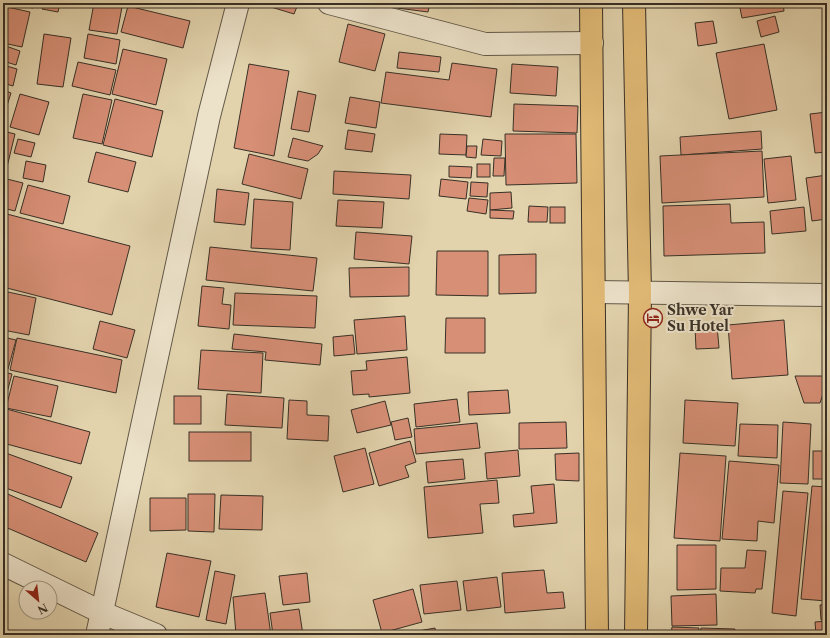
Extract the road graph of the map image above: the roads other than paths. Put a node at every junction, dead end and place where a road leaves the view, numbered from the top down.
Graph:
1 (238, 3) edge
2 (328, 3) edge
3 (591, 3) edge
4 (634, 3) edge
5 (592, 44) junction
6 (594, 292) junction
7 (640, 293) junction
8 (827, 295) edge
9 (3, 564) edge
10 (102, 613) junction
11 (97, 635) edge
12 (156, 635) edge
13 (597, 635) edge
14 (636, 635) edge

1 - 10 street
2 - 5 street
3 - 5 highway
4 - 7 highway
5 - 6 highway
6 - 7 street
6 - 13 highway
7 - 8 street
7 - 14 highway
9 - 10 street
10 - 11 street
10 - 12 street

